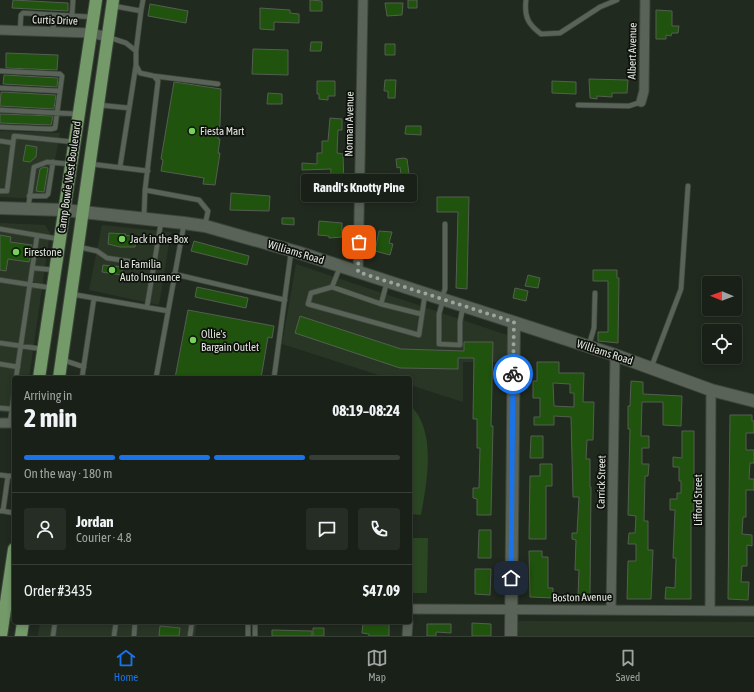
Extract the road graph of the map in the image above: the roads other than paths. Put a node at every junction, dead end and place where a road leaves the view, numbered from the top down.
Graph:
1 (73, 0) edge
2 (96, 0) edge
3 (143, 0) edge
4 (363, 0) edge
5 (526, 0) edge
6 (617, 0) edge
7 (645, 0) edge
8 (113, 3) edge
9 (141, 11) junction
10 (54, 15) junction
11 (72, 16) junction
12 (93, 17) junction
13 (0, 31) edge
14 (20, 31) junction
15 (53, 32) junction
16 (90, 33) junction
17 (108, 37) junction
18 (136, 51) junction
19 (136, 65) junction
20 (0, 71) edge
21 (154, 76) junction
22 (218, 84) dead end
23 (0, 88) edge
24 (60, 91) junction
25 (641, 102) joint
26 (99, 105) junction
27 (578, 105) dead end
28 (129, 108) junction
29 (0, 110) edge
30 (58, 113) junction
31 (78, 114) junction
32 (0, 127) edge
33 (0, 142) edge
34 (74, 142) junction
35 (13, 143) junction
36 (53, 162) junction
37 (70, 164) junction
38 (91, 164) junction
39 (120, 167) junction
40 (148, 171) junction
41 (688, 186) dead end
42 (145, 190) junction
43 (0, 191) edge
44 (29, 196) junction
45 (0, 208) edge
46 (28, 209) junction
47 (64, 210) junction
48 (84, 213) junction
49 (144, 218) junction
50 (162, 220) junction
51 (184, 222) junction
52 (445, 224) dead end
53 (205, 226) junction
54 (0, 230) edge
55 (37, 236) junction
56 (59, 239) junction
57 (79, 247) junction
58 (292, 250) junction
59 (154, 266) junction
60 (340, 266) junction
61 (33, 268) junction
62 (55, 270) junction
63 (358, 272) junction
64 (174, 274) junction
65 (0, 280) edge
66 (387, 282) junction
67 (30, 285) junction
68 (332, 287) junction
69 (52, 288) junction
70 (595, 292) dead end
71 (71, 294) junction
72 (425, 294) junction
73 (94, 298) junction
74 (285, 300) junction
75 (442, 300) junction
76 (380, 304) junction
77 (463, 306) junction
78 (147, 307) junction
79 (168, 311) junction
80 (421, 314) junction
81 (514, 322) junction
82 (0, 343) edge
83 (21, 346) junction
84 (589, 347) junction
85 (43, 350) junction
86 (615, 355) junction
87 (62, 360) junction
88 (0, 364) edge
89 (18, 367) junction
90 (84, 367) junction
91 (652, 368) junction
92 (16, 376) edge
93 (39, 376) edge
94 (59, 376) edge
95 (82, 376) edge
96 (156, 376) edge
97 (274, 376) edge
98 (711, 390) junction
99 (754, 401) edge
100 (0, 408) edge
101 (12, 408) joint
102 (0, 423) edge
103 (12, 423) edge
104 (0, 475) edge
105 (8, 476) junction
106 (12, 476) edge
107 (3, 492) edge
108 (2, 511) edge
109 (12, 513) edge
110 (12, 575) edge
111 (10, 601) edge
112 (412, 609) edge
113 (611, 609) junction
114 (511, 610) junction
115 (710, 610) junction
116 (754, 611) edge
117 (23, 624) edge
118 (55, 624) edge
119 (116, 624) edge
120 (135, 624) edge
121 (192, 624) edge
122 (248, 624) edge
123 (255, 624) edge
124 (408, 624) edge
125 (1, 636) edge
126 (21, 636) edge
127 (53, 636) edge
128 (114, 636) edge
129 (134, 636) edge
130 (190, 636) edge
131 (248, 636) edge
132 (255, 636) edge
133 (408, 636) edge
134 (511, 636) edge

1 - 11 lane
2 - 12 main road, Camp Bowie West Boulevard
3 - 9 lane
4 - 63 street, Norman Avenue
5 - 6 lane
7 - 25 street, Albert Avenue
8 - 9 lane
8 - 17 main road, Camp Bowie West Boulevard
9 - 18 lane
10 - 11 lane
10 - 14 lane
10 - 15 lane
11 - 12 lane
12 - 16 main road, Camp Bowie West Boulevard
13 - 14 street, Curtis Drive
14 - 15 street, Curtis Drive
15 - 16 street, Curtis Drive
16 - 17 street, Curtis Drive
16 - 31 main road, Camp Bowie West Boulevard
17 - 18 lane
17 - 26 main road, Camp Bowie West Boulevard
18 - 19 lane
19 - 21 lane
19 - 28 lane
20 - 24 lane
21 - 22 lane
21 - 40 lane
23 - 24 lane
24 - 30 lane
25 - 27 lane
26 - 28 lane
26 - 38 main road, Camp Bowie West Boulevard
28 - 39 lane
29 - 30 lane
30 - 31 lane
30 - 32 lane
31 - 34 main road, Camp Bowie West Boulevard
33 - 35 lane
34 - 35 lane
34 - 37 main road, Camp Bowie West Boulevard
35 - 43 lane
36 - 37 lane
36 - 44 lane
36 - 44 lane
37 - 47 main road, Camp Bowie West Boulevard
38 - 39 lane
38 - 48 main road, Camp Bowie West Boulevard
39 - 40 lane
40 - 42 lane
41 - 91 lane
42 - 49 lane
42 - 53 lane
44 - 46 lane
45 - 46 street, Williams Road
46 - 47 street, Williams Road
47 - 48 street, Williams Road
47 - 56 main road, Camp Bowie West Boulevard
48 - 49 street, Williams Road
48 - 57 main road, Camp Bowie West Boulevard
49 - 50 street, Williams Road
50 - 51 street, Williams Road
50 - 59 lane
51 - 53 street, Williams Road
51 - 64 lane
52 - 75 lane
53 - 58 street, Williams Road
54 - 55 lane
55 - 56 lane
55 - 61 lane
56 - 62 main road, Camp Bowie West Boulevard
57 - 59 lane
57 - 71 main road, Camp Bowie West Boulevard
58 - 60 street, Williams Road
58 - 74 lane
59 - 78 lane
60 - 63 street, Williams Road
60 - 68 lane
61 - 62 lane
61 - 67 lane
62 - 69 main road, Camp Bowie West Boulevard
63 - 66 street, Williams Road
64 - 74 lane
64 - 79 lane
65 - 67 lane
66 - 72 street, Williams Road
66 - 76 lane
67 - 69 lane
67 - 83 lane
68 - 76 lane
68 - 80 lane
69 - 85 main road, Camp Bowie West Boulevard
70 - 84 lane
71 - 73 lane
71 - 87 main road, Camp Bowie West Boulevard
72 - 75 street, Williams Road
72 - 80 lane
73 - 78 lane
73 - 90 lane
74 - 97 lane
75 - 77 street, Williams Road
75 - 77 lane
76 - 80 lane
77 - 81 street, Williams Road
78 - 79 lane
79 - 96 lane
81 - 84 street, Williams Road
81 - 114 street
82 - 83 lane
83 - 85 lane
83 - 89 lane
84 - 86 street, Williams Road
85 - 93 main road, Camp Bowie West Boulevard
86 - 91 street, Williams Road
86 - 113 street, Carrick Street
87 - 90 lane
87 - 94 main road, Camp Bowie West Boulevard
88 - 89 lane
89 - 92 lane
90 - 95 lane
91 - 98 street, Williams Road
98 - 99 street, Williams Road
98 - 115 street, Lifford Street
100 - 101 lane
101 - 103 lane
102 - 103 street
104 - 105 lane
105 - 106 lane
105 - 107 lane
107 - 108 lane
108 - 109 lane
110 - 111 main road
111 - 125 main road
112 - 114 street, Boston Avenue
113 - 114 street, Boston Avenue
113 - 115 street, Boston Avenue
114 - 134 street
115 - 116 street, Boston Avenue
117 - 126 main road
118 - 127 lane
119 - 128 lane
120 - 129 lane
121 - 130 lane
122 - 131 lane
123 - 132 lane
124 - 133 street

